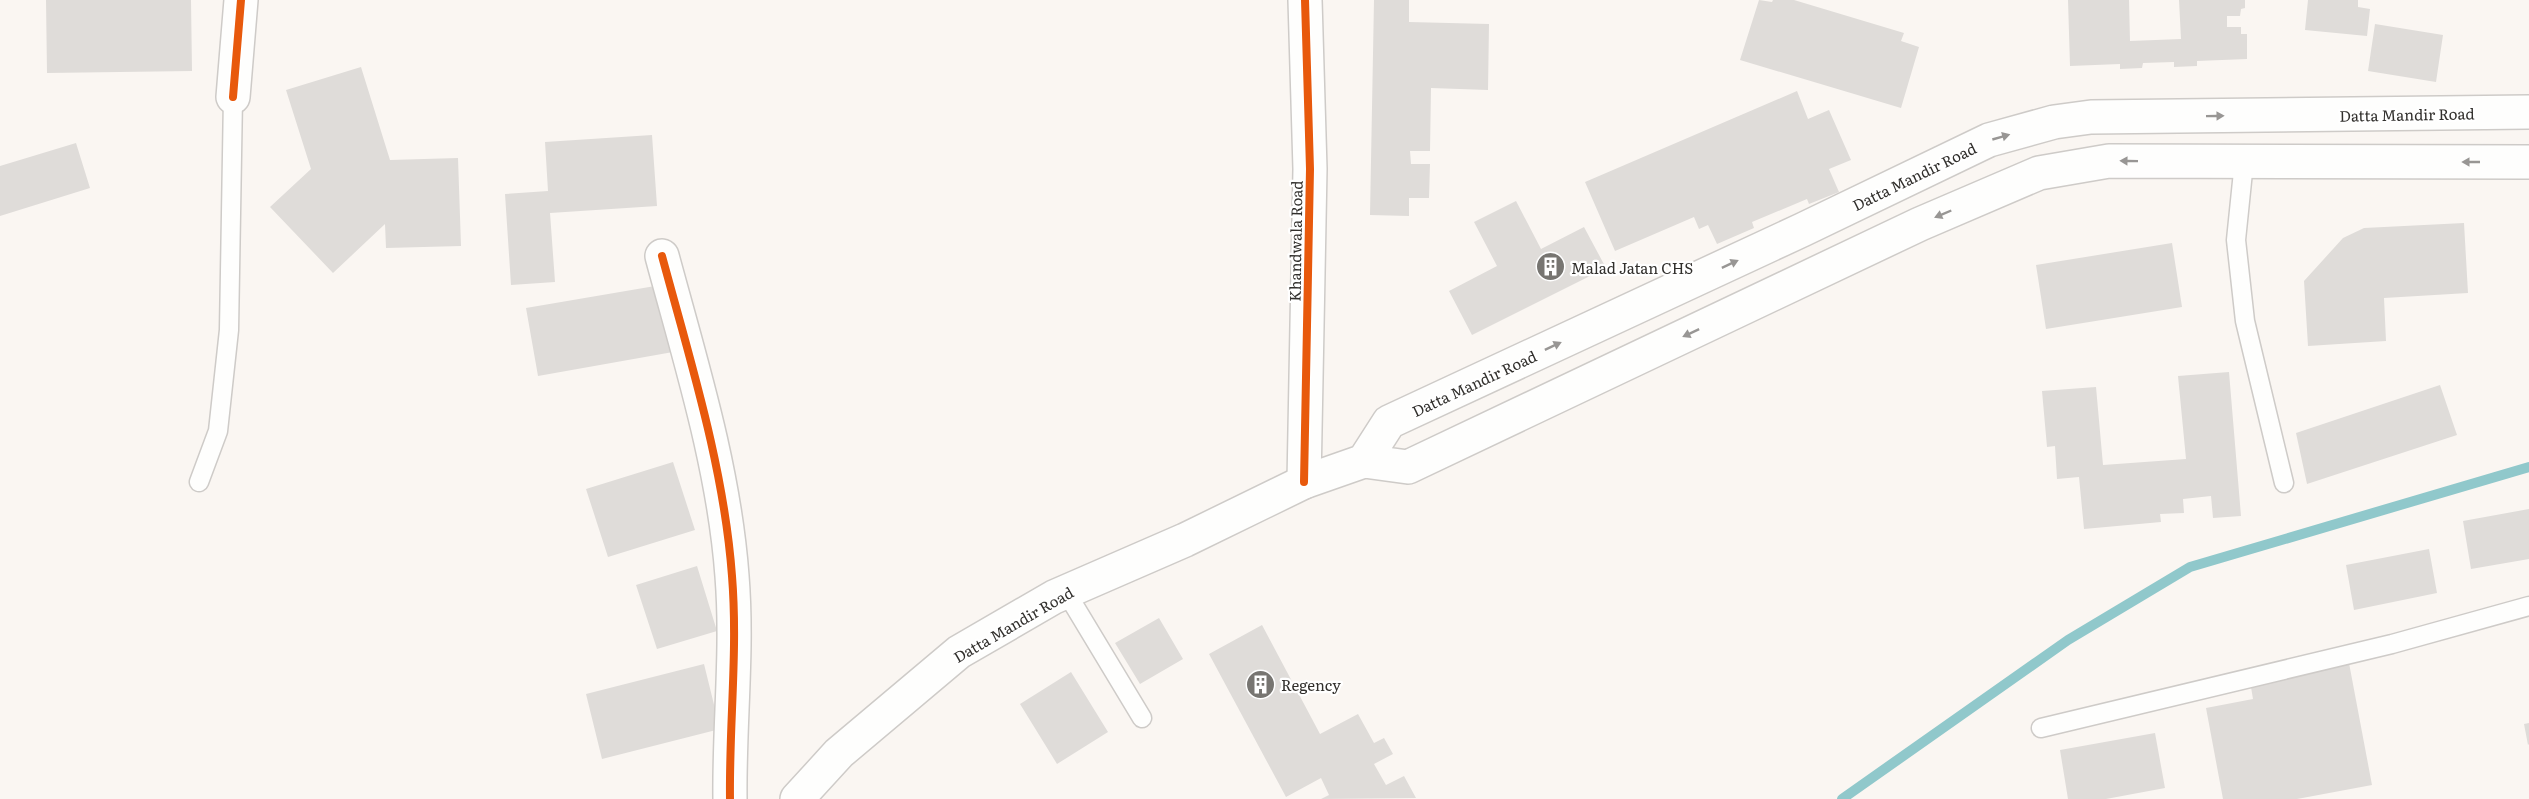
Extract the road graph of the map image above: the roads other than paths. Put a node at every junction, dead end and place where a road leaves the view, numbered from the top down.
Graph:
1 (241, 0) edge
2 (1305, 0) edge
3 (233, 97) joint
4 (2529, 112) edge
5 (2176, 117) junction
6 (2176, 162) junction
7 (2244, 162) junction
8 (2529, 162) edge
9 (662, 256) dead end
10 (1437, 400) junction
11 (1458, 444) junction
12 (1364, 461) junction
13 (199, 482) dead end
14 (1304, 482) junction
15 (2284, 483) dead end
16 (1066, 592) junction
17 (2529, 606) edge
18 (1142, 718) dead end
19 (2041, 728) dead end
20 (730, 799) edge
21 (797, 799) edge

1 - 3 main road
2 - 14 main road, Khandwala Road
3 - 13 lane
5 -> 4 main road, Datta Mandir Road
5 - 6 main road
10 -> 5 main road, Datta Mandir Road
6 - 7 main road, Datta Mandir Road
6 -> 11 main road, Datta Mandir Road
8 -> 7 main road, Datta Mandir Road
7 - 15 lane
9 - 20 main road
10 - 11 main road
10 - 12 main road, Datta Mandir Road
11 - 12 main road, Datta Mandir Road
12 - 14 main road, Datta Mandir Road
14 - 16 main road, Datta Mandir Road
16 - 18 lane
16 - 21 main road, Datta Mandir Road
17 - 19 lane

